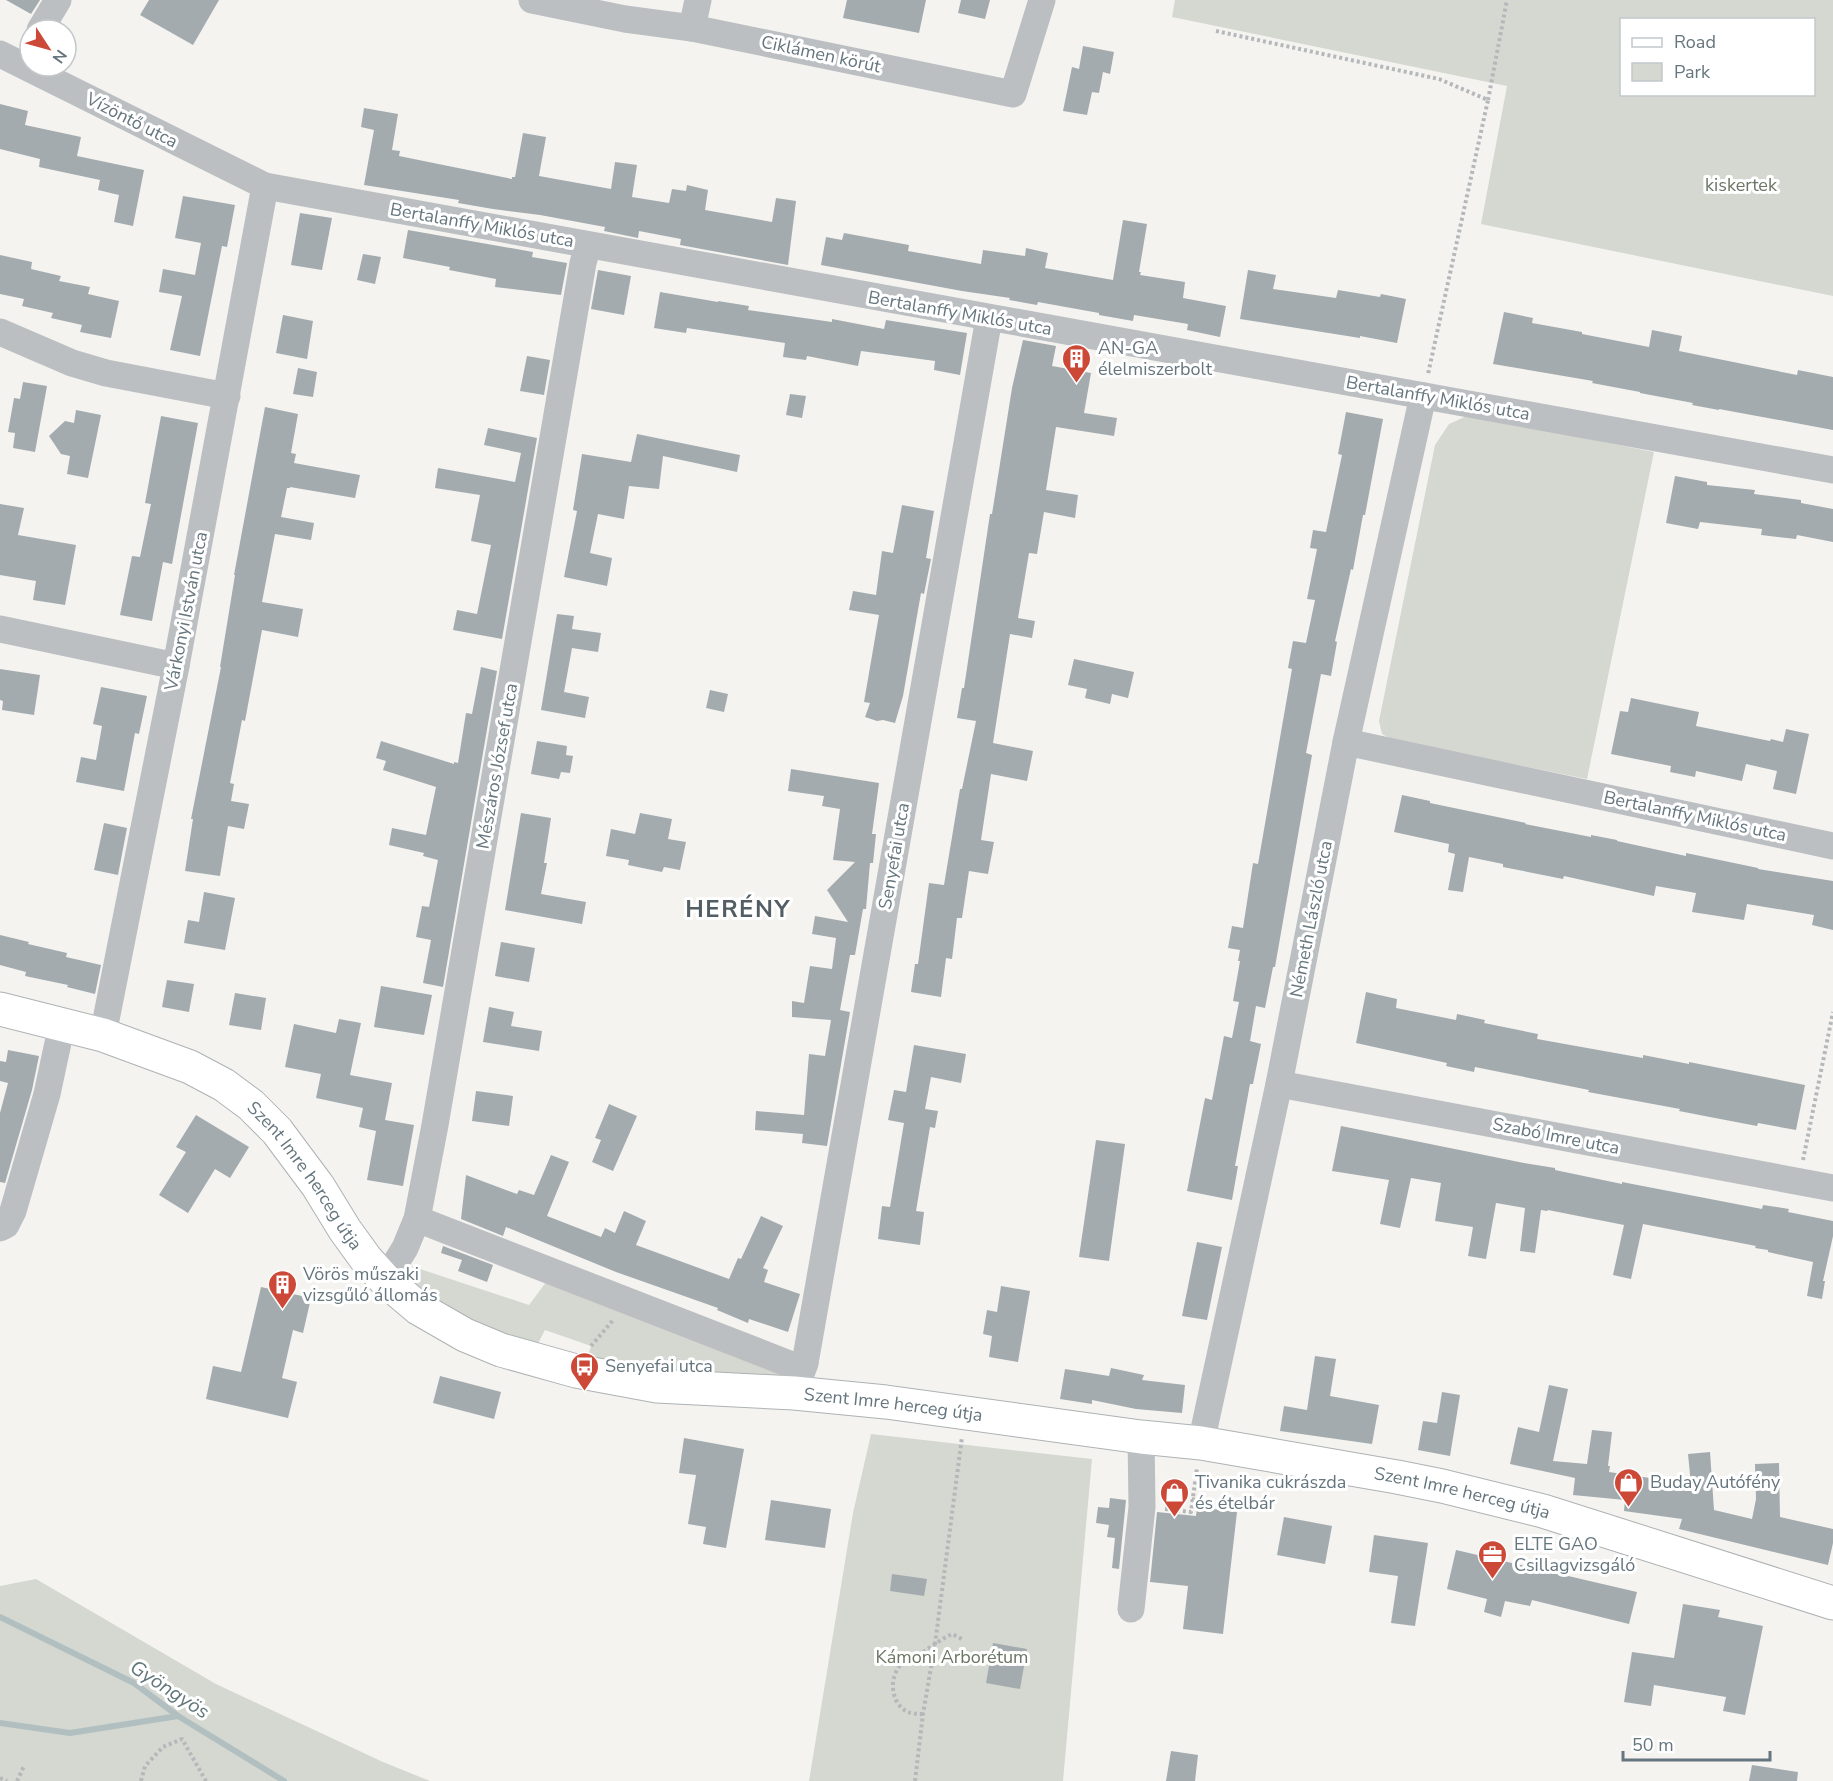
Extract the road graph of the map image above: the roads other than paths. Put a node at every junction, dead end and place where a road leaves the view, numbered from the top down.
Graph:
1 (58, 0) edge
2 (532, 0) edge
3 (698, 0) edge
4 (1042, 0) edge
5 (47, 18) edge
6 (692, 28) junction
7 (17, 55) edge
8 (265, 186) junction
9 (588, 245) junction
10 (989, 318) junction
11 (0, 332) edge
12 (227, 396) junction
13 (1423, 396) junction
14 (1833, 470) edge
15 (0, 629) edge
16 (176, 666) junction
17 (1346, 742) junction
18 (1833, 846) edge
19 (0, 1009) edge
20 (62, 1024) junction
21 (103, 1035) junction
22 (1279, 1084) junction
23 (1833, 1188) edge
24 (417, 1219) junction
25 (0, 1228) edge
26 (385, 1280) junction
27 (799, 1378) junction
28 (1142, 1437) junction
29 (1201, 1443) junction
30 (1833, 1603) edge
31 (1131, 1609) dead end

1 - 5 street
2 - 6 street, Ciklámen körút
3 - 6 street
4 - 6 street, Ciklámen körút
7 - 8 street, Vízöntő utca
8 - 9 street, Bertalanffy Miklós utca
8 - 12 street, Várkonyi István utca
9 - 10 street, Bertalanffy Miklós utca
9 - 24 street, Mészáros József utca
10 - 13 street, Bertalanffy Miklós utca
10 - 27 street, Senyefai utca
11 - 12 street
12 - 16 street, Várkonyi István utca
13 - 14 street, Bertalanffy Miklós utca
13 - 17 street, Németh László utca
15 - 16 street
16 - 21 street, Várkonyi István utca
17 - 18 street, Bertalanffy Miklós utca
17 - 22 street, Németh László utca
19 - 20 main road, Szent Imre herceg útja
20 - 21 main road, Szent Imre herceg útja
20 - 25 street
21 - 26 main road, Szent Imre herceg útja
22 - 23 street, Szabó Imre utca
22 - 29 street, Németh László utca
24 - 26 street, Mészáros József utca
24 - 27 street, Szent Imre herceg útja
26 - 27 main road, Szent Imre herceg útja
27 - 28 main road, Szent Imre herceg útja
28 - 29 main road, Szent Imre herceg útja
28 - 31 street
29 - 30 main road, Szent Imre herceg útja

